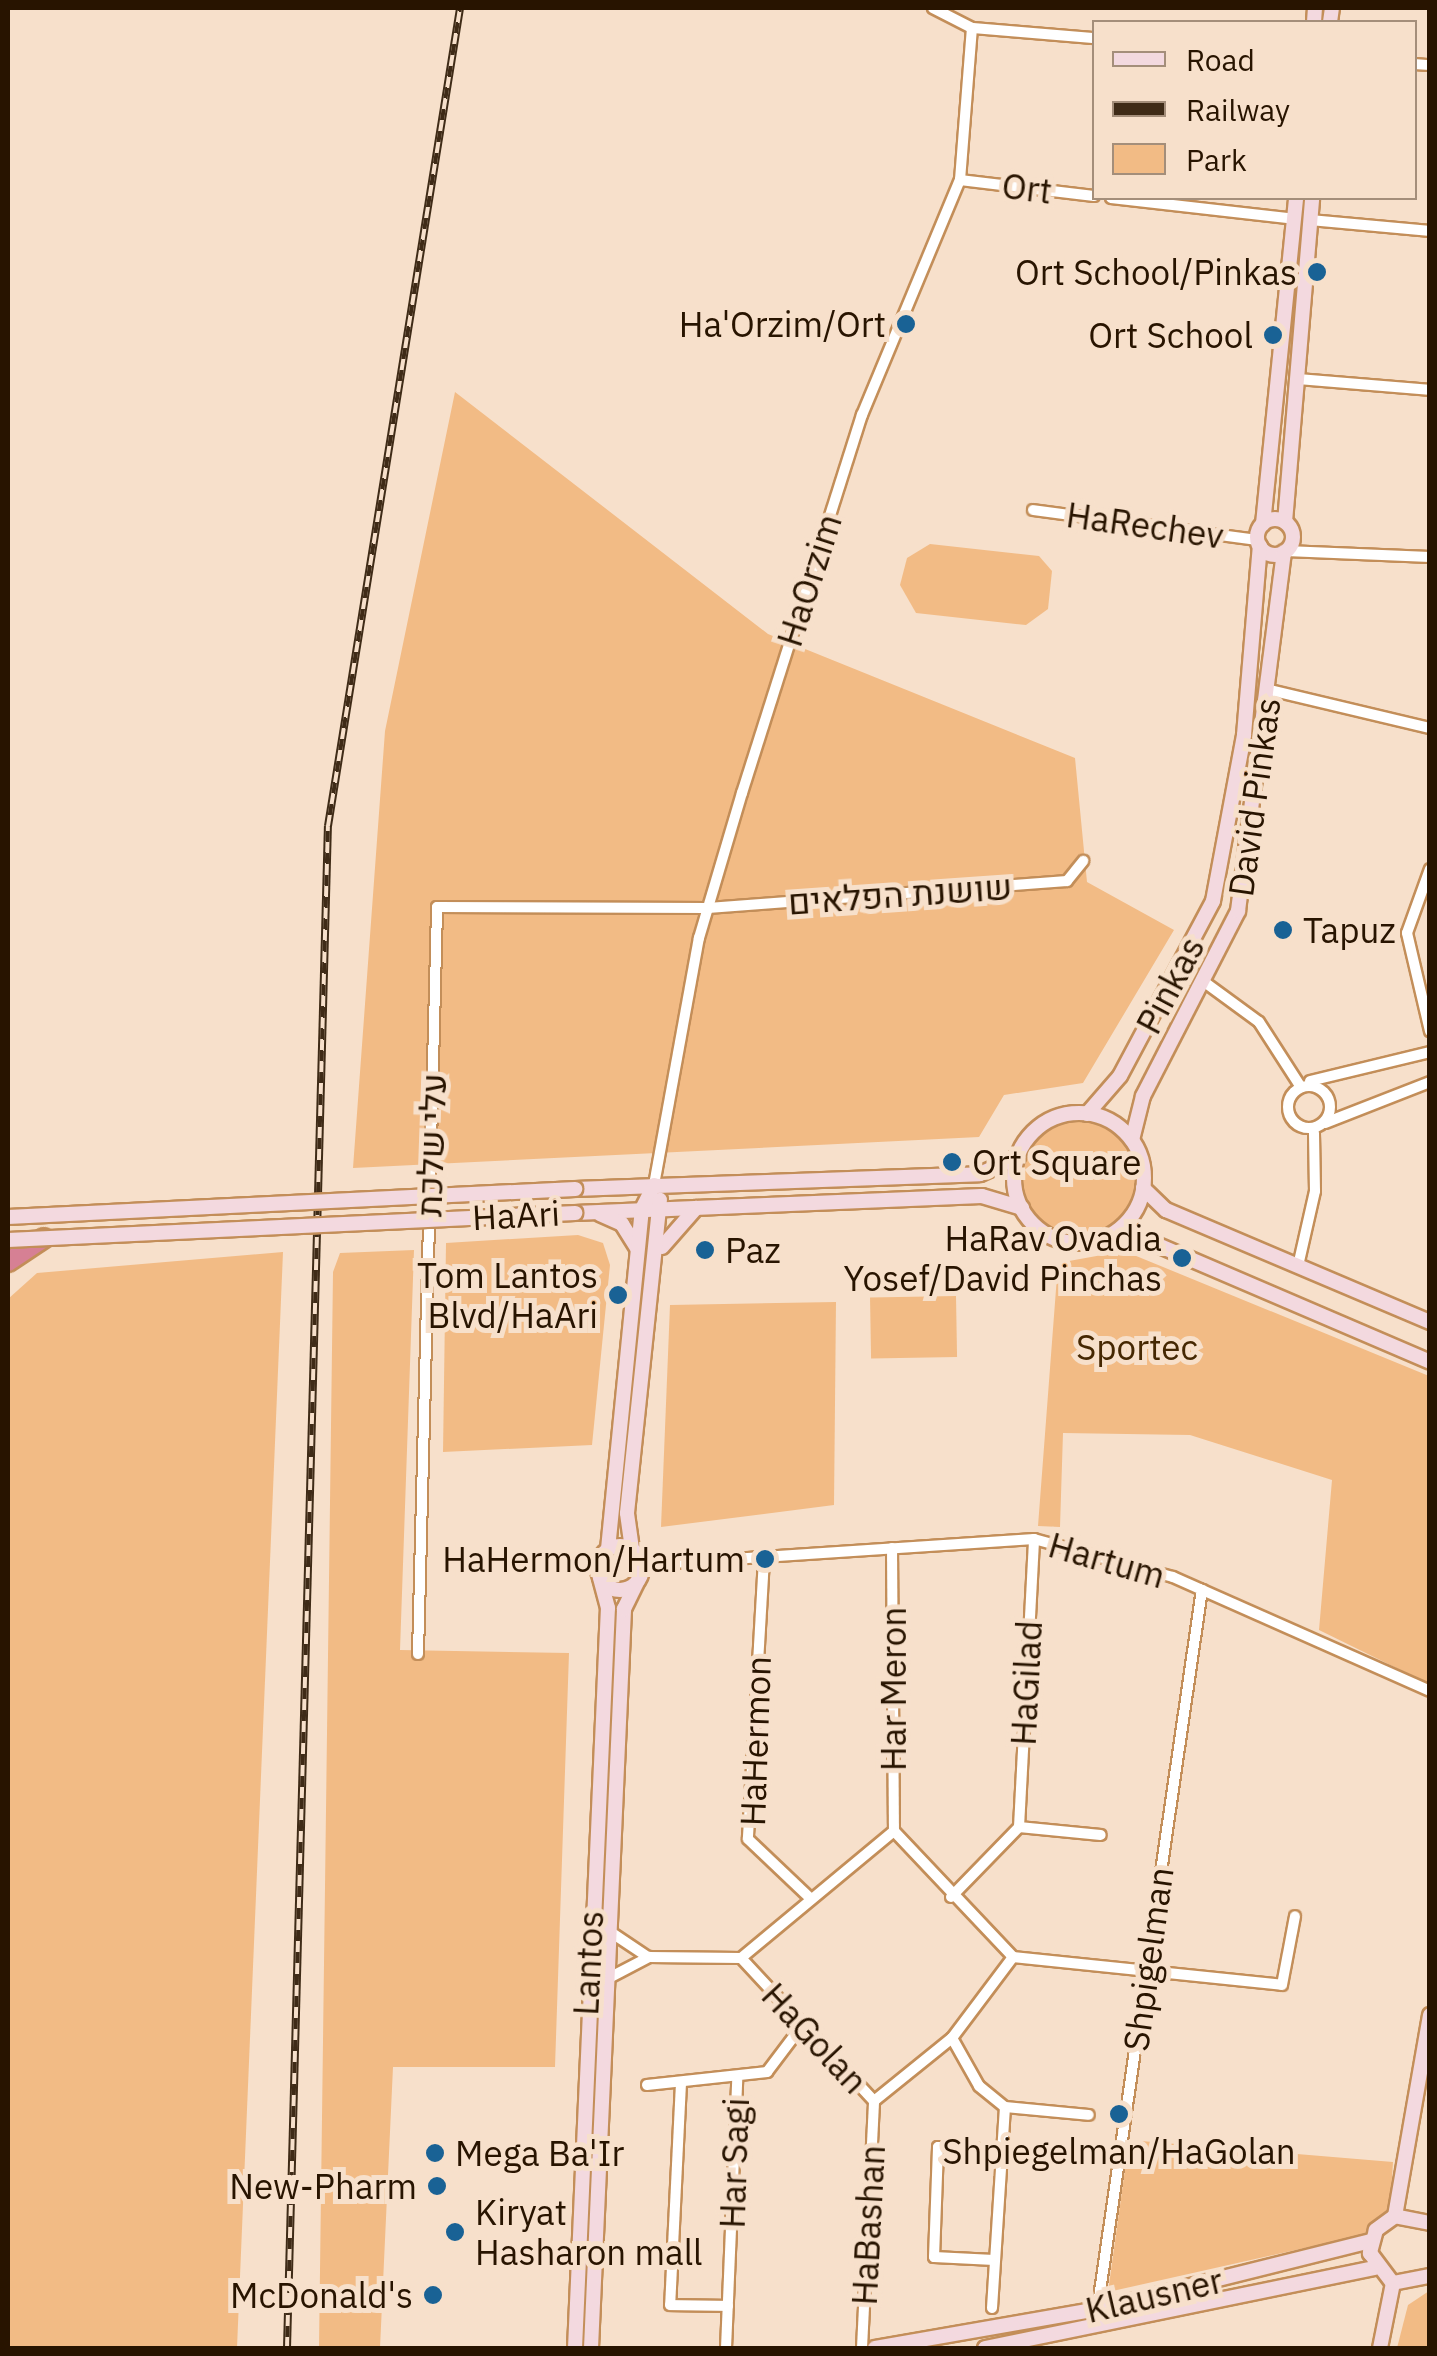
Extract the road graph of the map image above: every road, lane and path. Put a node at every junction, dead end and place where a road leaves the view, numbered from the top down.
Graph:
1 (933, 8) edge
2 (972, 28) junction
3 (1092, 38) edge
4 (960, 180) junction
5 (1092, 196) edge
6 (1128, 200) edge
7 (1296, 200) edge
8 (1312, 200) edge
9 (1294, 219) junction
10 (1310, 220) junction
11 (1430, 231) edge
12 (1297, 379) junction
13 (1430, 390) edge
14 (1033, 510) dead end
15 (1285, 522) junction
16 (1263, 524) junction
17 (1259, 543) junction
18 (1285, 551) junction
19 (1430, 557) edge
20 (1270, 690) junction
21 (1430, 728) edge
22 (1083, 861) dead end
23 (1430, 869) edge
24 (708, 908) junction
25 (1203, 980) junction
26 (1430, 1030) edge
27 (1430, 1052) edge
28 (1303, 1082) junction
29 (1430, 1082) edge
30 (1087, 1114) junction
31 (1324, 1124) junction
32 (1314, 1134) junction
33 (1132, 1140) junction
34 (1018, 1157) junction
35 (654, 1186) junction
36 (1143, 1188) junction
37 (698, 1207) junction
38 (663, 1208) junction
39 (1022, 1208) junction
40 (642, 1209) junction
41 (595, 1212) junction
42 (8, 1217) edge
43 (1108, 1236) junction
44 (44, 1238) junction
45 (8, 1240) edge
46 (638, 1251) junction
47 (657, 1256) junction
48 (8, 1262) edge
49 (1298, 1266) junction
50 (1430, 1322) edge
51 (1430, 1362) edge
52 (1034, 1539) junction
53 (608, 1548) junction
54 (892, 1548) junction
55 (632, 1549) junction
56 (764, 1558) junction
57 (642, 1565) junction
58 (600, 1578) junction
59 (637, 1582) junction
60 (1202, 1590) junction
61 (418, 1654) dead end
62 (1430, 1690) edge
63 (1019, 1827) junction
64 (894, 1831) junction
65 (1101, 1835) dead end
66 (951, 1896) junction
67 (810, 1898) junction
68 (1294, 1916) dead end
69 (607, 1930) junction
70 (649, 1957) junction
71 (1013, 1957) junction
72 (741, 1958) junction
73 (1147, 1970) junction
74 (605, 1980) junction
75 (1430, 2015) edge
76 (801, 2026) junction
77 (952, 2038) junction
78 (737, 2080) junction
79 (681, 2083) junction
80 (647, 2085) dead end
81 (874, 2100) junction
82 (1005, 2107) junction
83 (1090, 2115) dead end
84 (1002, 2150) junction
85 (1395, 2216) junction
86 (1430, 2223) edge
87 (1371, 2241) junction
88 (994, 2260) junction
89 (1375, 2268) junction
90 (1430, 2276) edge
91 (1393, 2283) junction
92 (728, 2306) junction
93 (992, 2308) dead end
94 (1098, 2309) junction
95 (1095, 2328) junction
96 (575, 2348) edge
97 (592, 2348) edge
98 (726, 2348) edge
99 (862, 2348) edge
100 (876, 2348) edge
101 (985, 2348) edge
102 (1380, 2348) edge

1 - 2 street
2 - 3 street
2 - 4 street, HaOrzim
4 - 5 street, Ort
4 - 24 street, HaOrzim
6 - 9 street
7 - 9 street
8 - 10 street
9 - 16 street
10 - 11 street
10 - 12 street
12 - 13 street
12 - 15 street
14 - 17 street, HaRechev
15 - 16 street
15 - 18 street, David Pinkas
16 - 17 street, Pinkas
17 - 18 street
17 - 30 street, Pinkas
18 - 19 street
18 - 20 street, David Pinkas
20 - 21 street
20 - 25 street, David Pinkas
22 - 24 street, שושנת הפלאים
23 - 26 street
24 - 35 street, HaOrzim
24 - 61 street, עלי שלכת
25 - 28 street
25 - 33 street, David Pinkas
27 - 28 street
28 - 31 street
28 - 32 street
29 - 31 street
30 - 33 street
30 - 34 street
31 - 32 street
32 - 49 street
33 - 36 street
34 - 35 street, HaAri
34 - 39 street
35 - 38 street
35 - 40 street
35 - 42 street, HaAri, bridge
36 - 43 street
36 - 49 street
37 - 38 street, HaAri
37 - 39 street, HaAri
37 - 47 street
38 - 40 street, HaAri
38 - 47 street
39 - 43 street
40 - 41 street, HaAri
40 - 46 street
41 - 44 street, HaAri, bridge
41 - 46 street
43 - 51 street
44 - 45 street, HaAri, bridge
44 - 48 highway
46 - 53 street
47 - 55 street
49 - 50 street
52 - 54 street, Hartum
52 - 60 street, Hartum
52 - 63 street, HaGilad
53 - 55 street
53 - 58 street
54 - 56 street, Hartum
54 - 64 street, Har Meron
55 - 57 street
56 - 57 street, Hartum
56 - 67 street, HaHermon
57 - 59 street
58 - 59 street
58 - 96 street, Lantos
59 - 69 street, Lantos
60 - 62 street, Hartum
60 - 73 street, Shpigelman
63 - 65 street
63 - 66 street
64 - 66 street
64 - 67 street, HaGolan
66 - 71 street
67 - 72 street, HaGolan
68 - 73 street
69 - 70 street
69 - 74 street, Lantos
70 - 72 street, HaGolan
70 - 74 street, HaGolan
71 - 73 street
71 - 77 street, HaGolan
72 - 76 street, HaGolan
73 - 94 street, Shpigelman
74 - 97 street, Lantos
75 - 85 street
76 - 78 street, Har Sagi
76 - 81 street, HaGolan
77 - 81 street, HaGolan
77 - 82 street
78 - 79 street, Har Sagi
78 - 92 street, Har Sagi
79 - 80 street, Har Sagi
79 - 92 street, Har Sagi
81 - 99 street, HaBashan
82 - 83 street
82 - 84 street
84 - 88 street
84 - 88 street
85 - 86 street
85 - 87 street
87 - 89 street
87 - 94 street, Klausner
88 - 93 street
89 - 91 street
89 - 95 street, Klausner
90 - 91 street
91 - 102 street
92 - 98 street, Har Sagi
94 - 95 street, Shpigelman
94 - 100 street, Klausner
95 - 101 street, Klausner

